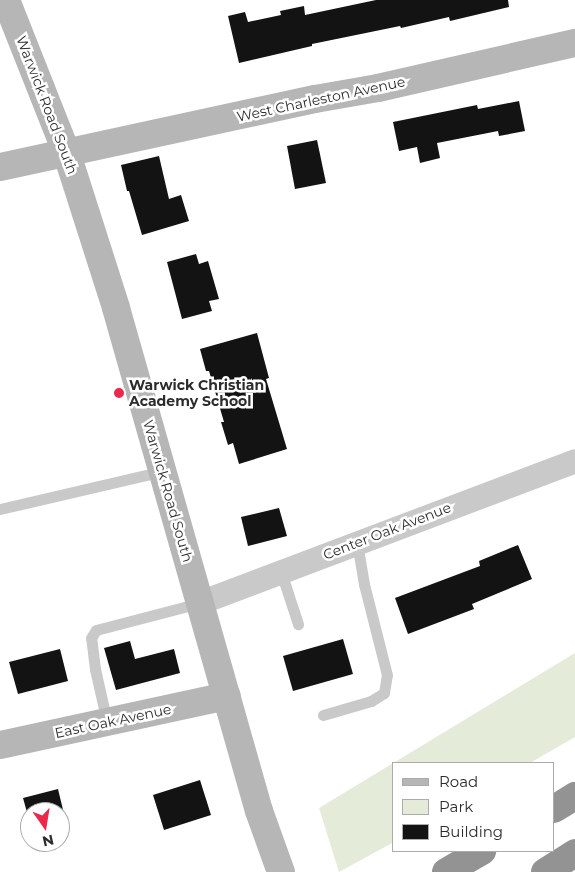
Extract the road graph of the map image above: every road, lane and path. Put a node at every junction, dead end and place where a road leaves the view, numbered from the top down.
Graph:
1 (6, 0) edge
2 (575, 43) edge
3 (67, 154) junction
4 (0, 167) edge
5 (575, 461) edge
6 (163, 471) junction
7 (0, 509) edge
8 (357, 543) junction
9 (281, 572) junction
10 (200, 603) junction
11 (298, 624) dead end
12 (227, 696) junction
13 (323, 715) dead end
14 (107, 722) junction
15 (0, 745) edge
16 (575, 796) edge
17 (555, 808) edge
18 (480, 852) edge
19 (575, 853) edge
20 (281, 872) edge
21 (446, 872) edge
22 (544, 872) edge

1 - 3 street, Warwick Road South
2 - 3 street, West Charleston Avenue
3 - 4 street, West Charleston Avenue
3 - 6 street, Warwick Road South
5 - 8 street, Center Oak Avenue
6 - 7 lane
6 - 10 street, Warwick Road South
8 - 9 street, Center Oak Avenue
8 - 13 lane
9 - 10 street, Center Oak Avenue
9 - 11 lane
10 - 12 street, Warwick Road South
10 - 14 lane
12 - 14 street, East Oak Avenue
12 - 20 street, Warwick Road South
14 - 15 street, East Oak Avenue
16 - 17 highway
18 - 21 highway
19 - 22 highway

